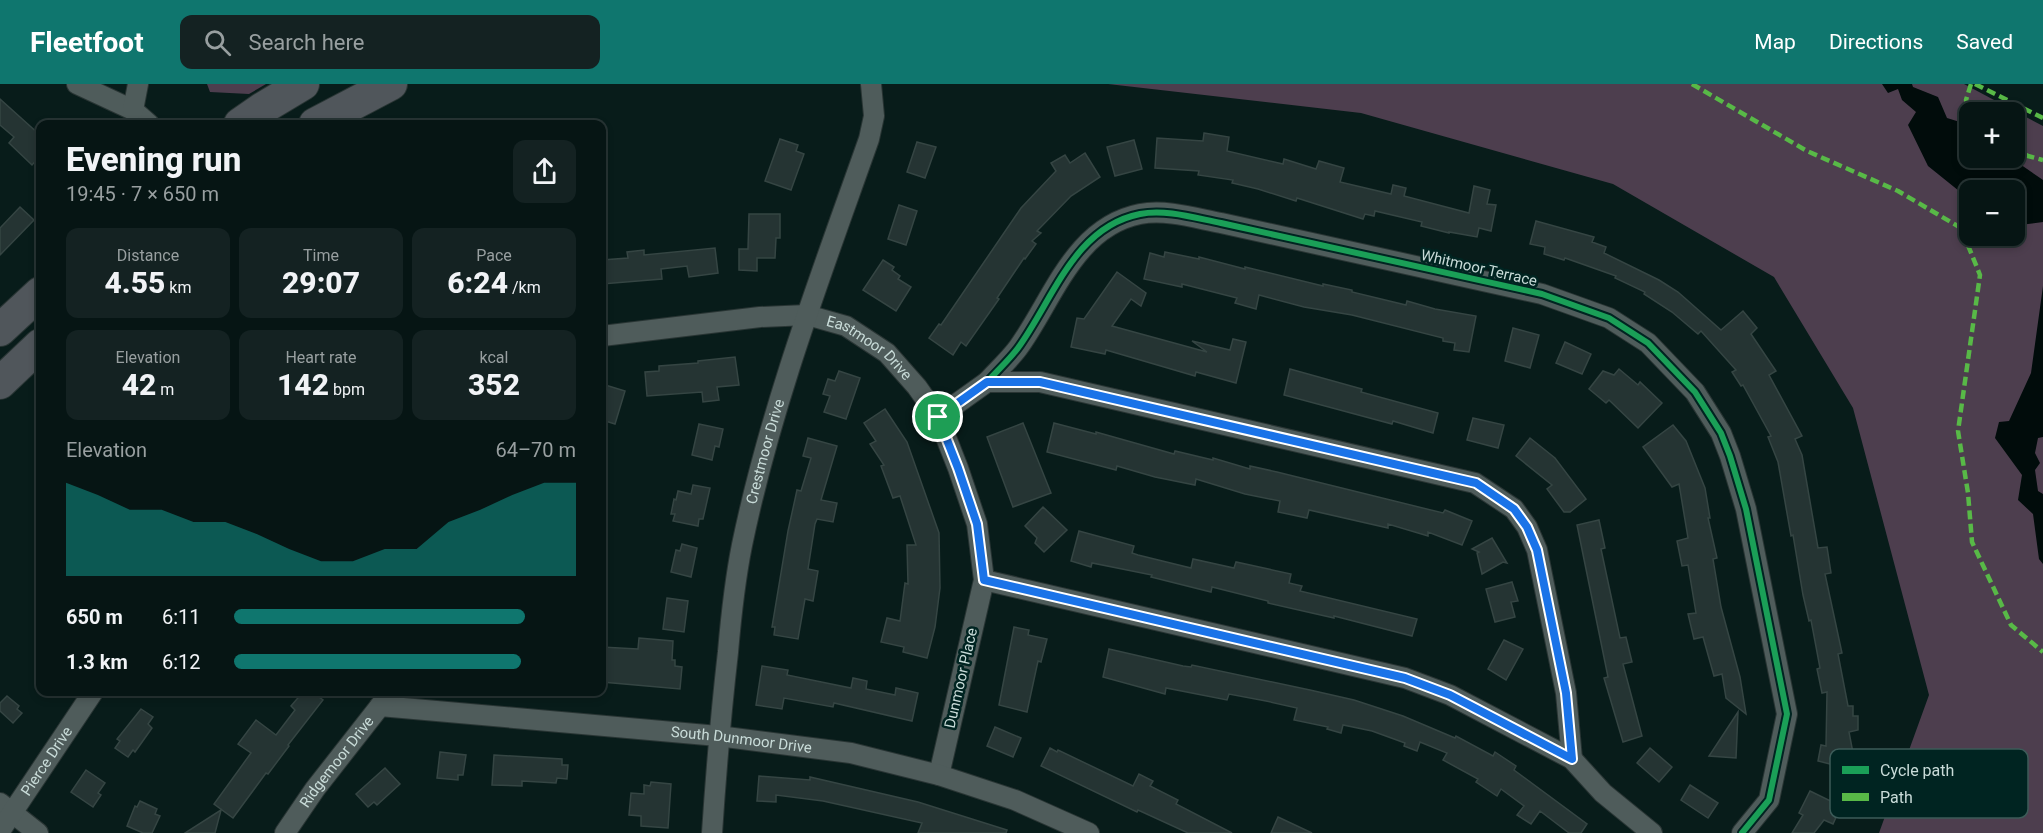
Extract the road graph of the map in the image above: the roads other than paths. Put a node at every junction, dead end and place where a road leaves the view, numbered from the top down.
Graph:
1 (77, 84) edge
2 (138, 84) edge
3 (303, 84) edge
4 (391, 84) edge
5 (871, 84) edge
6 (133, 110) junction
7 (144, 120) edge
8 (246, 120) edge
9 (323, 120) edge
10 (36, 297) edge
11 (807, 315) junction
12 (0, 330) edge
13 (606, 336) edge
14 (36, 349) edge
15 (987, 382) junction
16 (0, 383) edge
17 (938, 417) junction
18 (984, 580) junction
19 (90, 696) edge
20 (385, 699) edge
21 (718, 736) junction
22 (1572, 759) junction
23 (939, 775) junction
24 (6, 808) edge
25 (0, 831) edge
26 (38, 833) edge
27 (285, 833) edge
28 (712, 833) edge
29 (1089, 833) edge
30 (1652, 833) edge
31 (1742, 833) edge

1 - 6 street
2 - 6 street
3 - 8 highway
4 - 9 highway
5 - 11 street, Crestmoor Drive
6 - 7 street
10 - 12 highway
11 - 13 street, Eastmoor Drive
11 - 17 street, Eastmoor Drive
11 - 21 street, Crestmoor Drive
14 - 16 highway
15 - 17 street, Whitmoor Terrace
15 - 22 street
15 - 31 street, Whitmoor Terrace
17 - 18 street, Eastmoor Drive
18 - 22 street
18 - 23 street, Dunmoor Place
19 - 24 street, Pierce Drive
20 - 21 street, South Dunmoor Drive
20 - 27 street, Ridgemoor Drive
21 - 23 street, South Dunmoor Drive
21 - 28 street, Crestmoor Drive
22 - 30 street
23 - 29 street, South Dunmoor Drive
24 - 25 street, Pierce Drive
24 - 26 street

